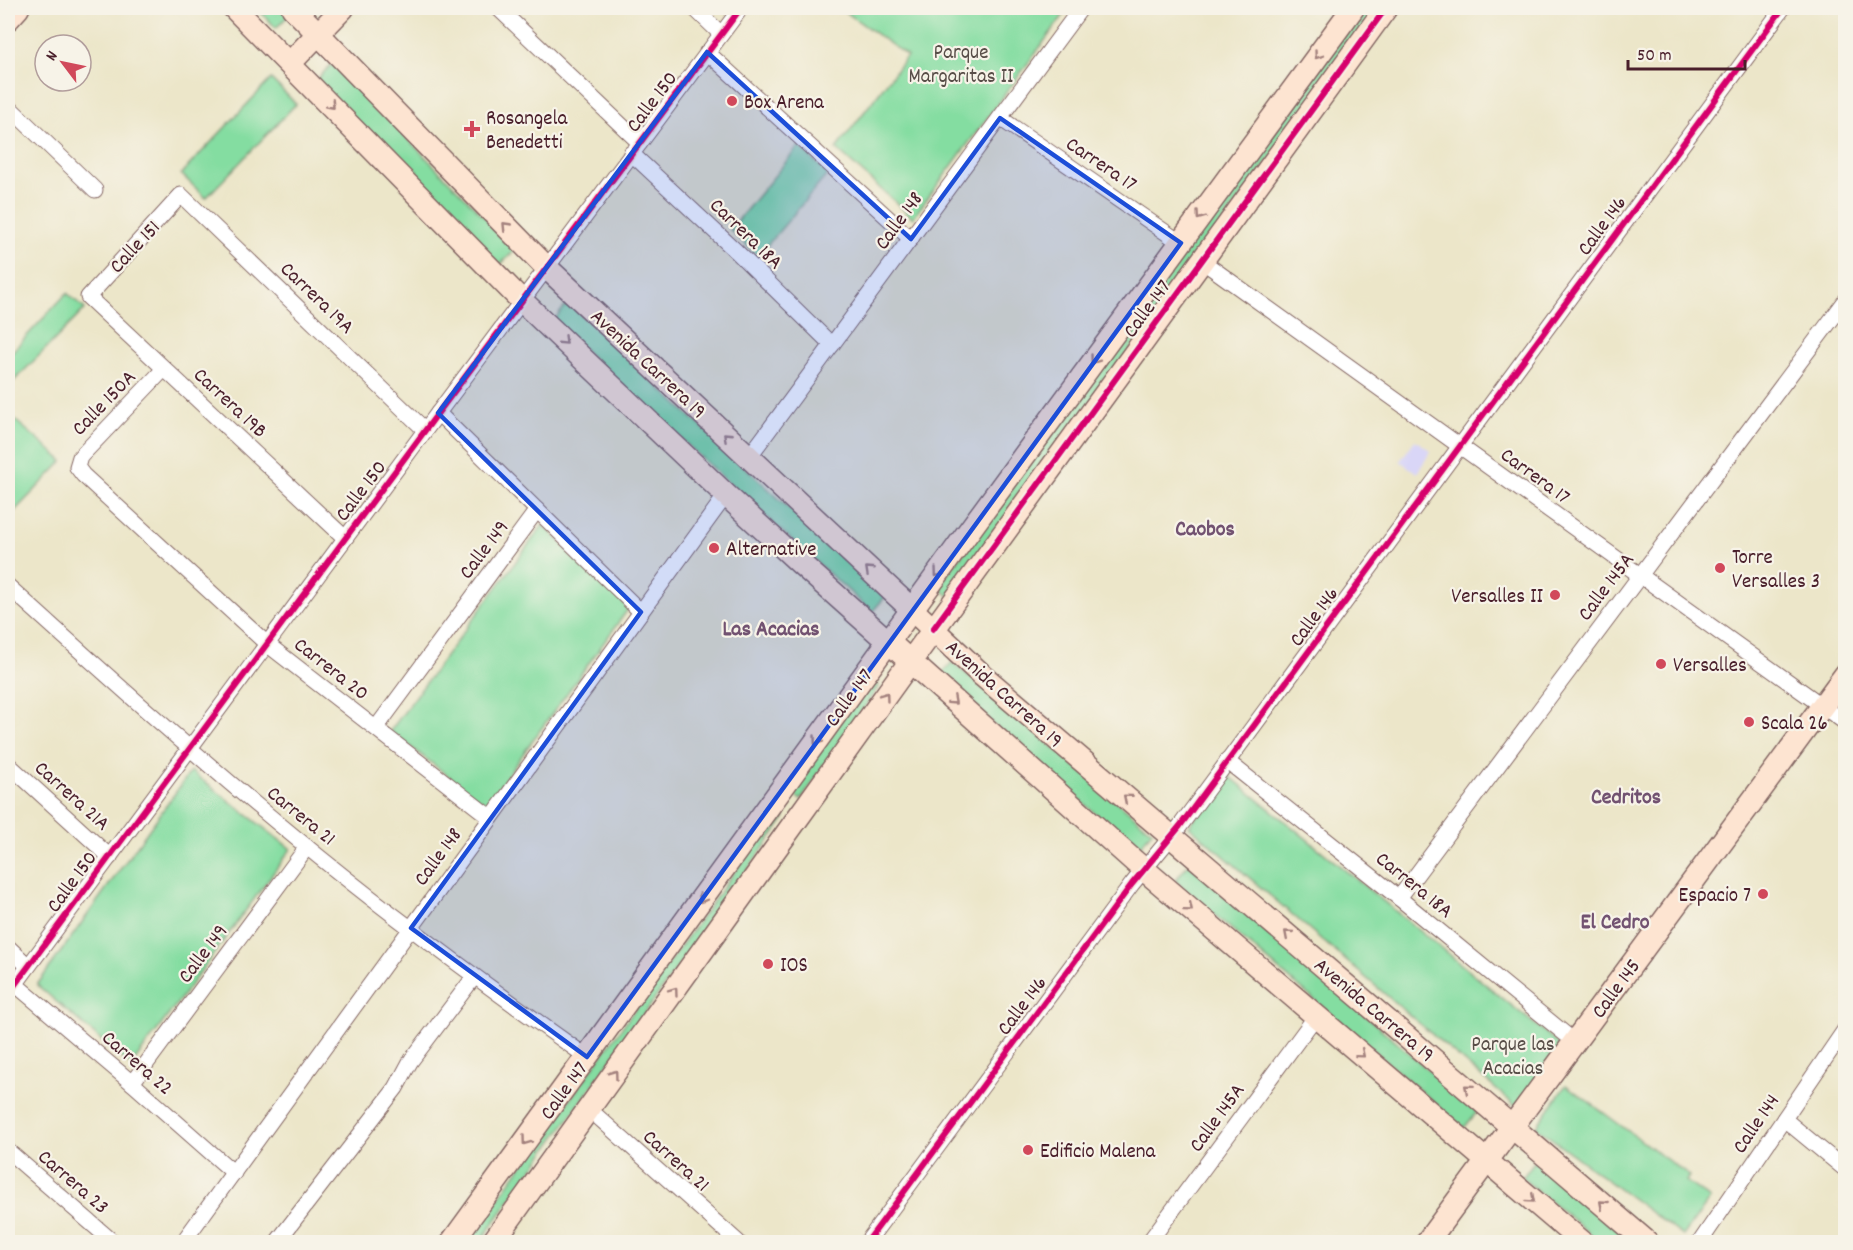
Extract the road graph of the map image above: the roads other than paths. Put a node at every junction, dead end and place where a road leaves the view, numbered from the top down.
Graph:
1 (18, 8) edge
2 (234, 8) edge
3 (293, 8) edge
4 (343, 8) edge
5 (498, 8) edge
6 (694, 8) edge
7 (741, 8) edge
8 (1081, 8) edge
9 (1353, 8) edge
10 (1386, 8) edge
11 (1782, 8) edge
12 (8, 19) edge
13 (319, 33) junction
14 (721, 34) junction
15 (707, 52) junction
16 (290, 63) junction
17 (8, 106) edge
18 (1000, 118) junction
19 (635, 148) junction
20 (95, 190) dead end
21 (181, 195) joint
22 (911, 239) junction
23 (1181, 243) junction
24 (1202, 261) junction
25 (546, 267) junction
26 (88, 297) joint
27 (1845, 300) edge
28 (522, 301) junction
29 (832, 345) junction
30 (164, 369) junction
31 (438, 413) junction
32 (425, 430) junction
33 (1459, 446) junction
34 (749, 457) junction
35 (77, 467) joint
36 (726, 495) junction
37 (537, 510) junction
38 (345, 538) junction
39 (1640, 575) junction
40 (8, 586) edge
41 (912, 610) junction
42 (641, 612) junction
43 (933, 629) junction
44 (888, 643) junction
45 (267, 644) junction
46 (909, 662) junction
47 (1845, 675) edge
48 (1822, 706) junction
49 (1845, 723) edge
50 (376, 728) junction
51 (189, 749) junction
52 (1227, 761) junction
53 (8, 764) edge
54 (777, 795) junction
55 (801, 813) junction
56 (492, 818) junction
57 (1172, 836) junction
58 (307, 847) junction
59 (110, 856) junction
60 (1144, 870) junction
61 (1399, 898) junction
62 (411, 928) junction
63 (8, 947) edge
64 (28, 966) junction
65 (474, 977) junction
66 (11, 989) edge
67 (1316, 1016) junction
68 (1845, 1028) edge
69 (1575, 1042) junction
70 (586, 1057) junction
71 (132, 1083) junction
72 (589, 1109) junction
73 (1784, 1119) junction
74 (1513, 1126) junction
75 (8, 1151) edge
76 (1487, 1161) junction
77 (1845, 1170) edge
78 (234, 1173) junction
79 (113, 1242) edge
80 (183, 1242) edge
81 (277, 1242) edge
82 (452, 1242) edge
83 (493, 1242) edge
84 (738, 1242) edge
85 (867, 1242) edge
86 (1149, 1242) edge
87 (1427, 1242) edge
88 (1582, 1242) edge
89 (1647, 1242) edge
90 (1700, 1242) edge

1 - 12 main road
2 - 16 main road, Avenida Carrera 19
3 - 13 main road, Avenida Carrera 19
4 - 13 main road
5 - 19 street, Carrera 18A
6 - 14 street
7 - 14 street, Calle 150
8 - 18 street, Calle 148
9 -> 23 main road, Calle 147
10 - 24 main road, Calle 147
11 - 33 street, Calle 146
13 - 16 main road
25 -> 13 main road, Avenida Carrera 19
14 - 15 street, Calle 150
15 - 19 street, Calle 150
15 - 22 street
16 -> 28 main road, Avenida Carrera 19
17 - 20 street
18 - 22 street, Calle 148
18 - 23 street, Carrera 17
19 - 25 street, Calle 150
19 - 29 street, Carrera 18A
21 - 26 street, Calle 151
21 - 32 street, Carrera 19A
22 - 29 street, Calle 148
23 -> 41 main road, Calle 147
24 - 33 street, Carrera 17
24 - 43 main road, Calle 147
25 - 28 street, Calle 150
34 -> 25 main road, Avenida Carrera 19
26 - 30 street, Carrera 19B
27 - 39 street, Calle 145A
28 - 31 street, Calle 150
28 -> 36 main road, Avenida Carrera 19
29 - 34 street, Calle 148
30 - 35 street, Calle 150A
30 - 38 street, Carrera 19B
31 - 32 street, Calle 150
31 - 37 street
32 - 38 street, Calle 150
33 - 39 street, Carrera 17
33 - 52 street, Calle 146
41 -> 34 main road, Avenida Carrera 19
35 - 45 street, Carrera 20
36 - 42 street, Calle 148
36 - 44 main road, Avenida Carrera 19
37 - 42 street
37 - 50 street, Calle 149
38 - 45 street, Calle 150
39 - 48 street, Carrera 17
39 - 61 street, Calle 145A
40 - 51 street, Carrera 21
41 - 43 main road, Avenida Carrera 19
41 - 44 main road, Calle 147
42 - 56 street, Calle 148
43 - 46 main road, Calle 147
57 -> 43 main road, Avenida Carrera 19
44 - 46 main road, Avenida Carrera 19
44 -> 54 main road, Calle 147
45 - 50 street, Carrera 20
45 - 51 street, Calle 150
55 -> 46 main road, Calle 147
46 -> 60 main road, Avenida Carrera 19
47 - 48 main road, Calle 145
48 - 49 street, Carrera 17
48 - 69 main road, Calle 145
50 - 56 street, Carrera 20
51 - 58 street, Carrera 21
51 - 59 street, Calle 150
52 - 57 street, Calle 146
52 - 61 street, Carrera 18A
53 - 59 street, Carrera 21A
54 - 55 main road
54 -> 70 main road, Calle 147
72 -> 55 main road, Calle 147
56 - 62 street, Calle 148
57 - 60 street, Calle 146
74 -> 57 main road, Avenida Carrera 19
58 - 62 street, Carrera 21
58 - 71 street, Calle 149
59 - 64 street, Calle 150
60 -> 67 main road, Avenida Carrera 19
60 - 85 street, Calle 146
61 - 69 street, Carrera 18A
62 - 65 street, Carrera 21
62 - 78 street, Calle 148
63 - 64 street
64 - 66 street, Calle 150
65 - 70 street, Carrera 21
65 - 81 street
66 - 71 street, Carrera 22
67 -> 76 main road, Avenida Carrera 19
67 - 86 street, Calle 145A
68 - 73 street, Calle 144
69 - 74 main road, Calle 145
70 -> 82 main road, Calle 147
71 - 78 street, Carrera 22
72 - 83 main road, Calle 147
72 - 84 street, Carrera 21
73 - 77 street
73 - 90 street, Calle 144
74 - 76 main road, Calle 145
89 -> 74 main road, Avenida Carrera 19
75 - 79 street, Carrera 23
76 - 87 main road, Calle 145
76 -> 88 main road, Avenida Carrera 19
78 - 80 street, Calle 148

